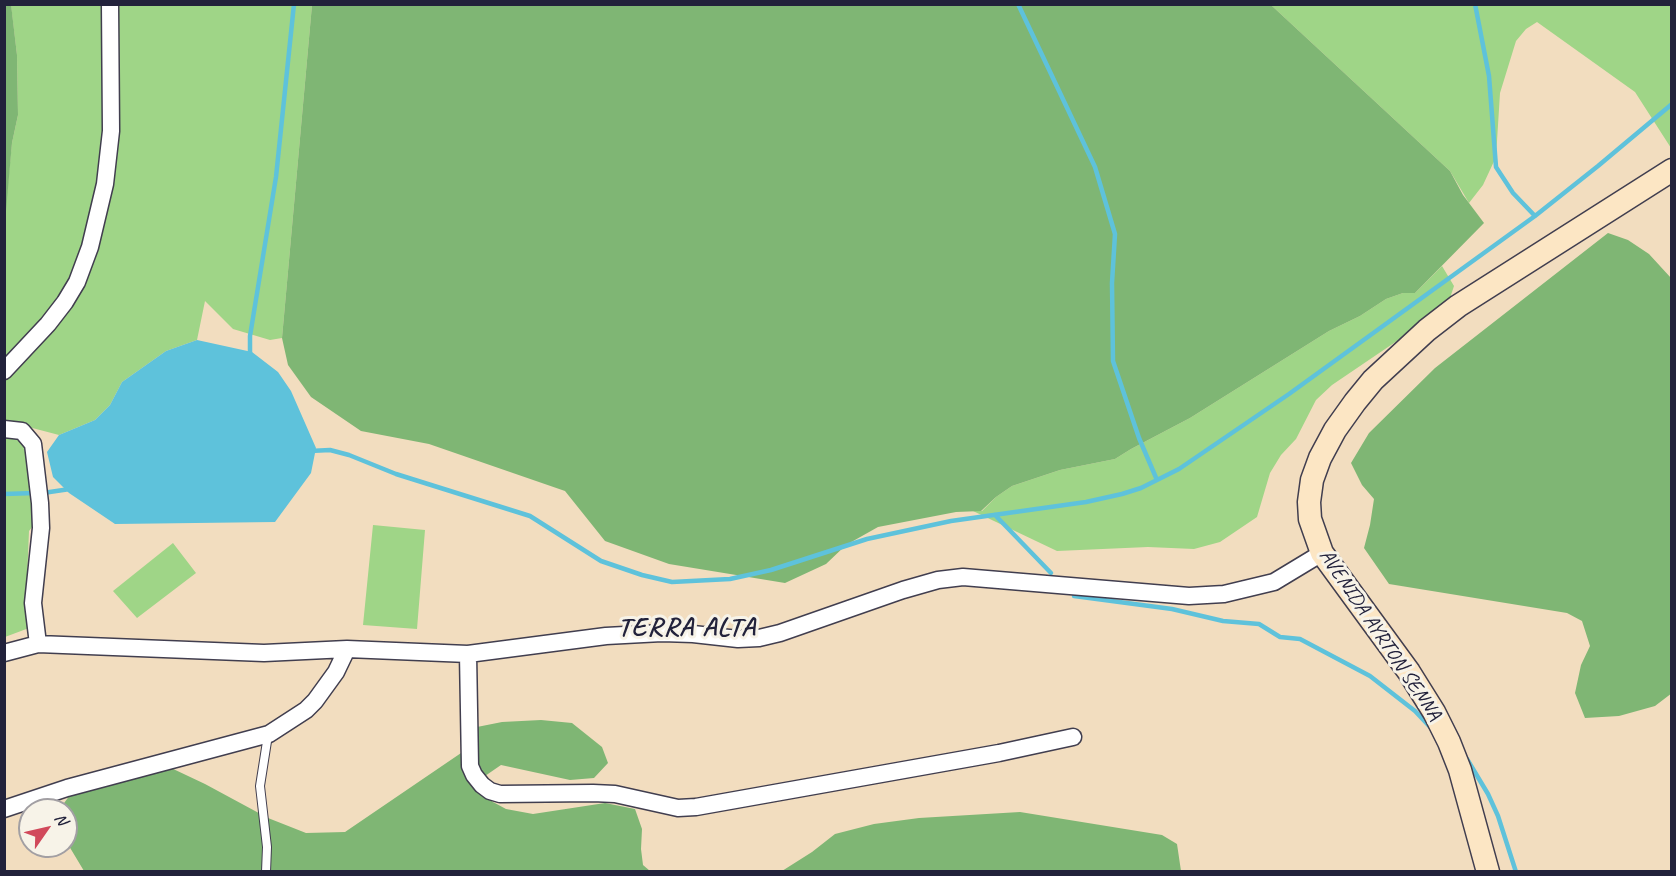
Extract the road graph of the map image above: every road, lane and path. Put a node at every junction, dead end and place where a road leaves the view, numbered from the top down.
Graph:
1 (110, 4) edge
2 (1671, 170) edge
3 (4, 370) edge
4 (4, 429) edge
5 (1323, 553) junction
6 (38, 644) junction
7 (347, 649) junction
8 (4, 654) edge
9 (468, 654) junction
10 (268, 734) junction
11 (1073, 737) dead end
12 (4, 809) edge
13 (266, 872) edge
14 (1488, 872) edge

1 - 3 street
2 - 5 street, AVENIDA AYRTON SENNA
4 - 6 street
5 - 9 street
5 - 14 street, AVENIDA AYRTON SENNA
6 - 7 street
6 - 8 street
7 - 9 street
7 - 10 street
9 - 11 street
10 - 12 street
10 - 13 lane

